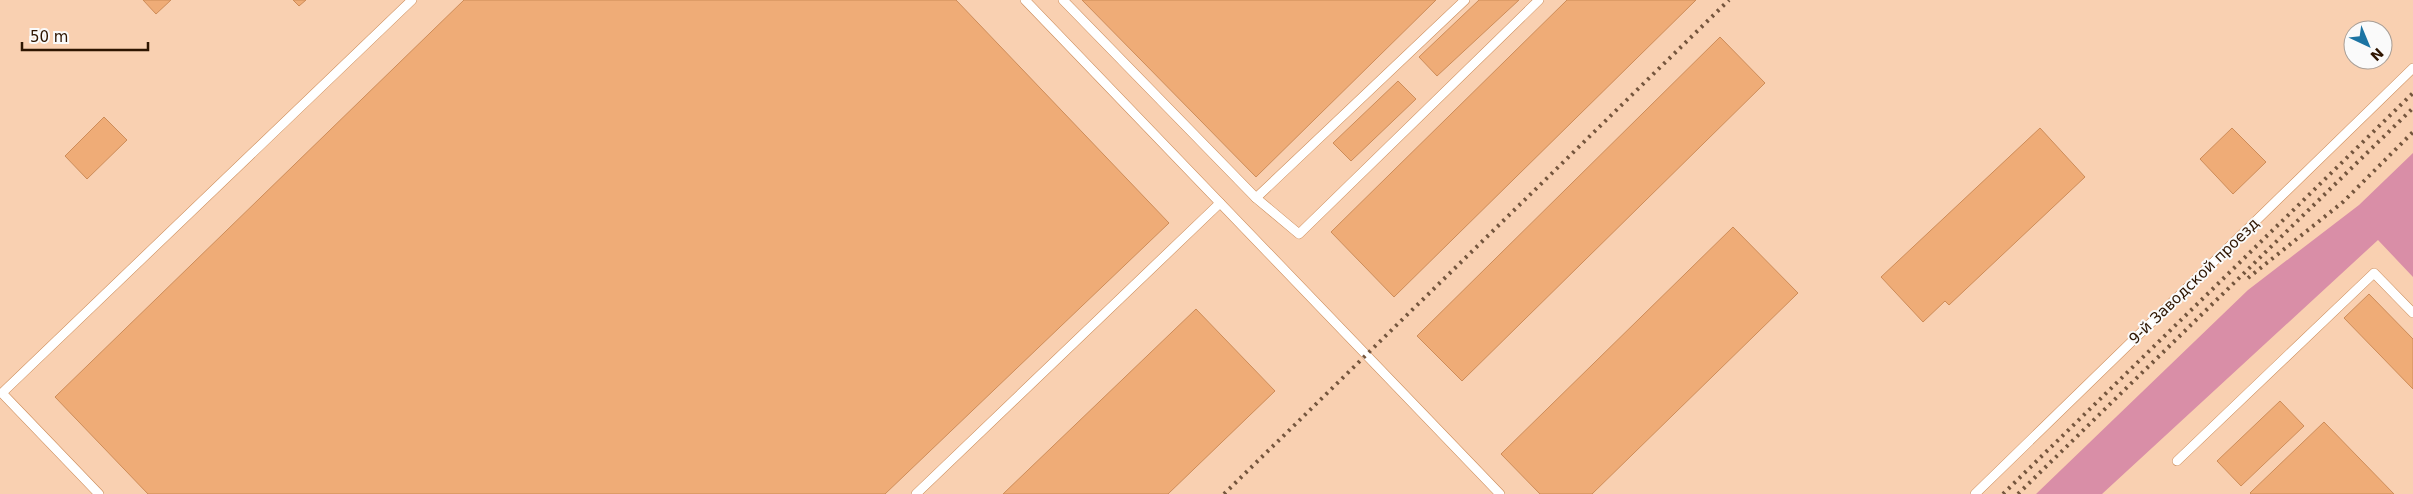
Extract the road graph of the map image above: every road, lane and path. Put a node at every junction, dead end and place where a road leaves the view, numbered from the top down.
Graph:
1 (412, 0) edge
2 (1025, 0) edge
3 (1062, 0) edge
4 (1465, 0) edge
5 (1539, 0) edge
6 (2413, 68) edge
7 (1256, 198) junction
8 (1220, 203) junction
9 (2413, 313) edge
10 (2177, 461) dead end
11 (99, 494) edge
12 (916, 494) edge
13 (1500, 494) edge
14 (1975, 494) edge

1 - 11 lane
2 - 8 lane
3 - 7 lane
4 - 7 lane
5 - 7 lane
6 - 14 lane, 9-й Заводской проезд
8 - 12 lane
8 - 13 lane
9 - 10 lane

